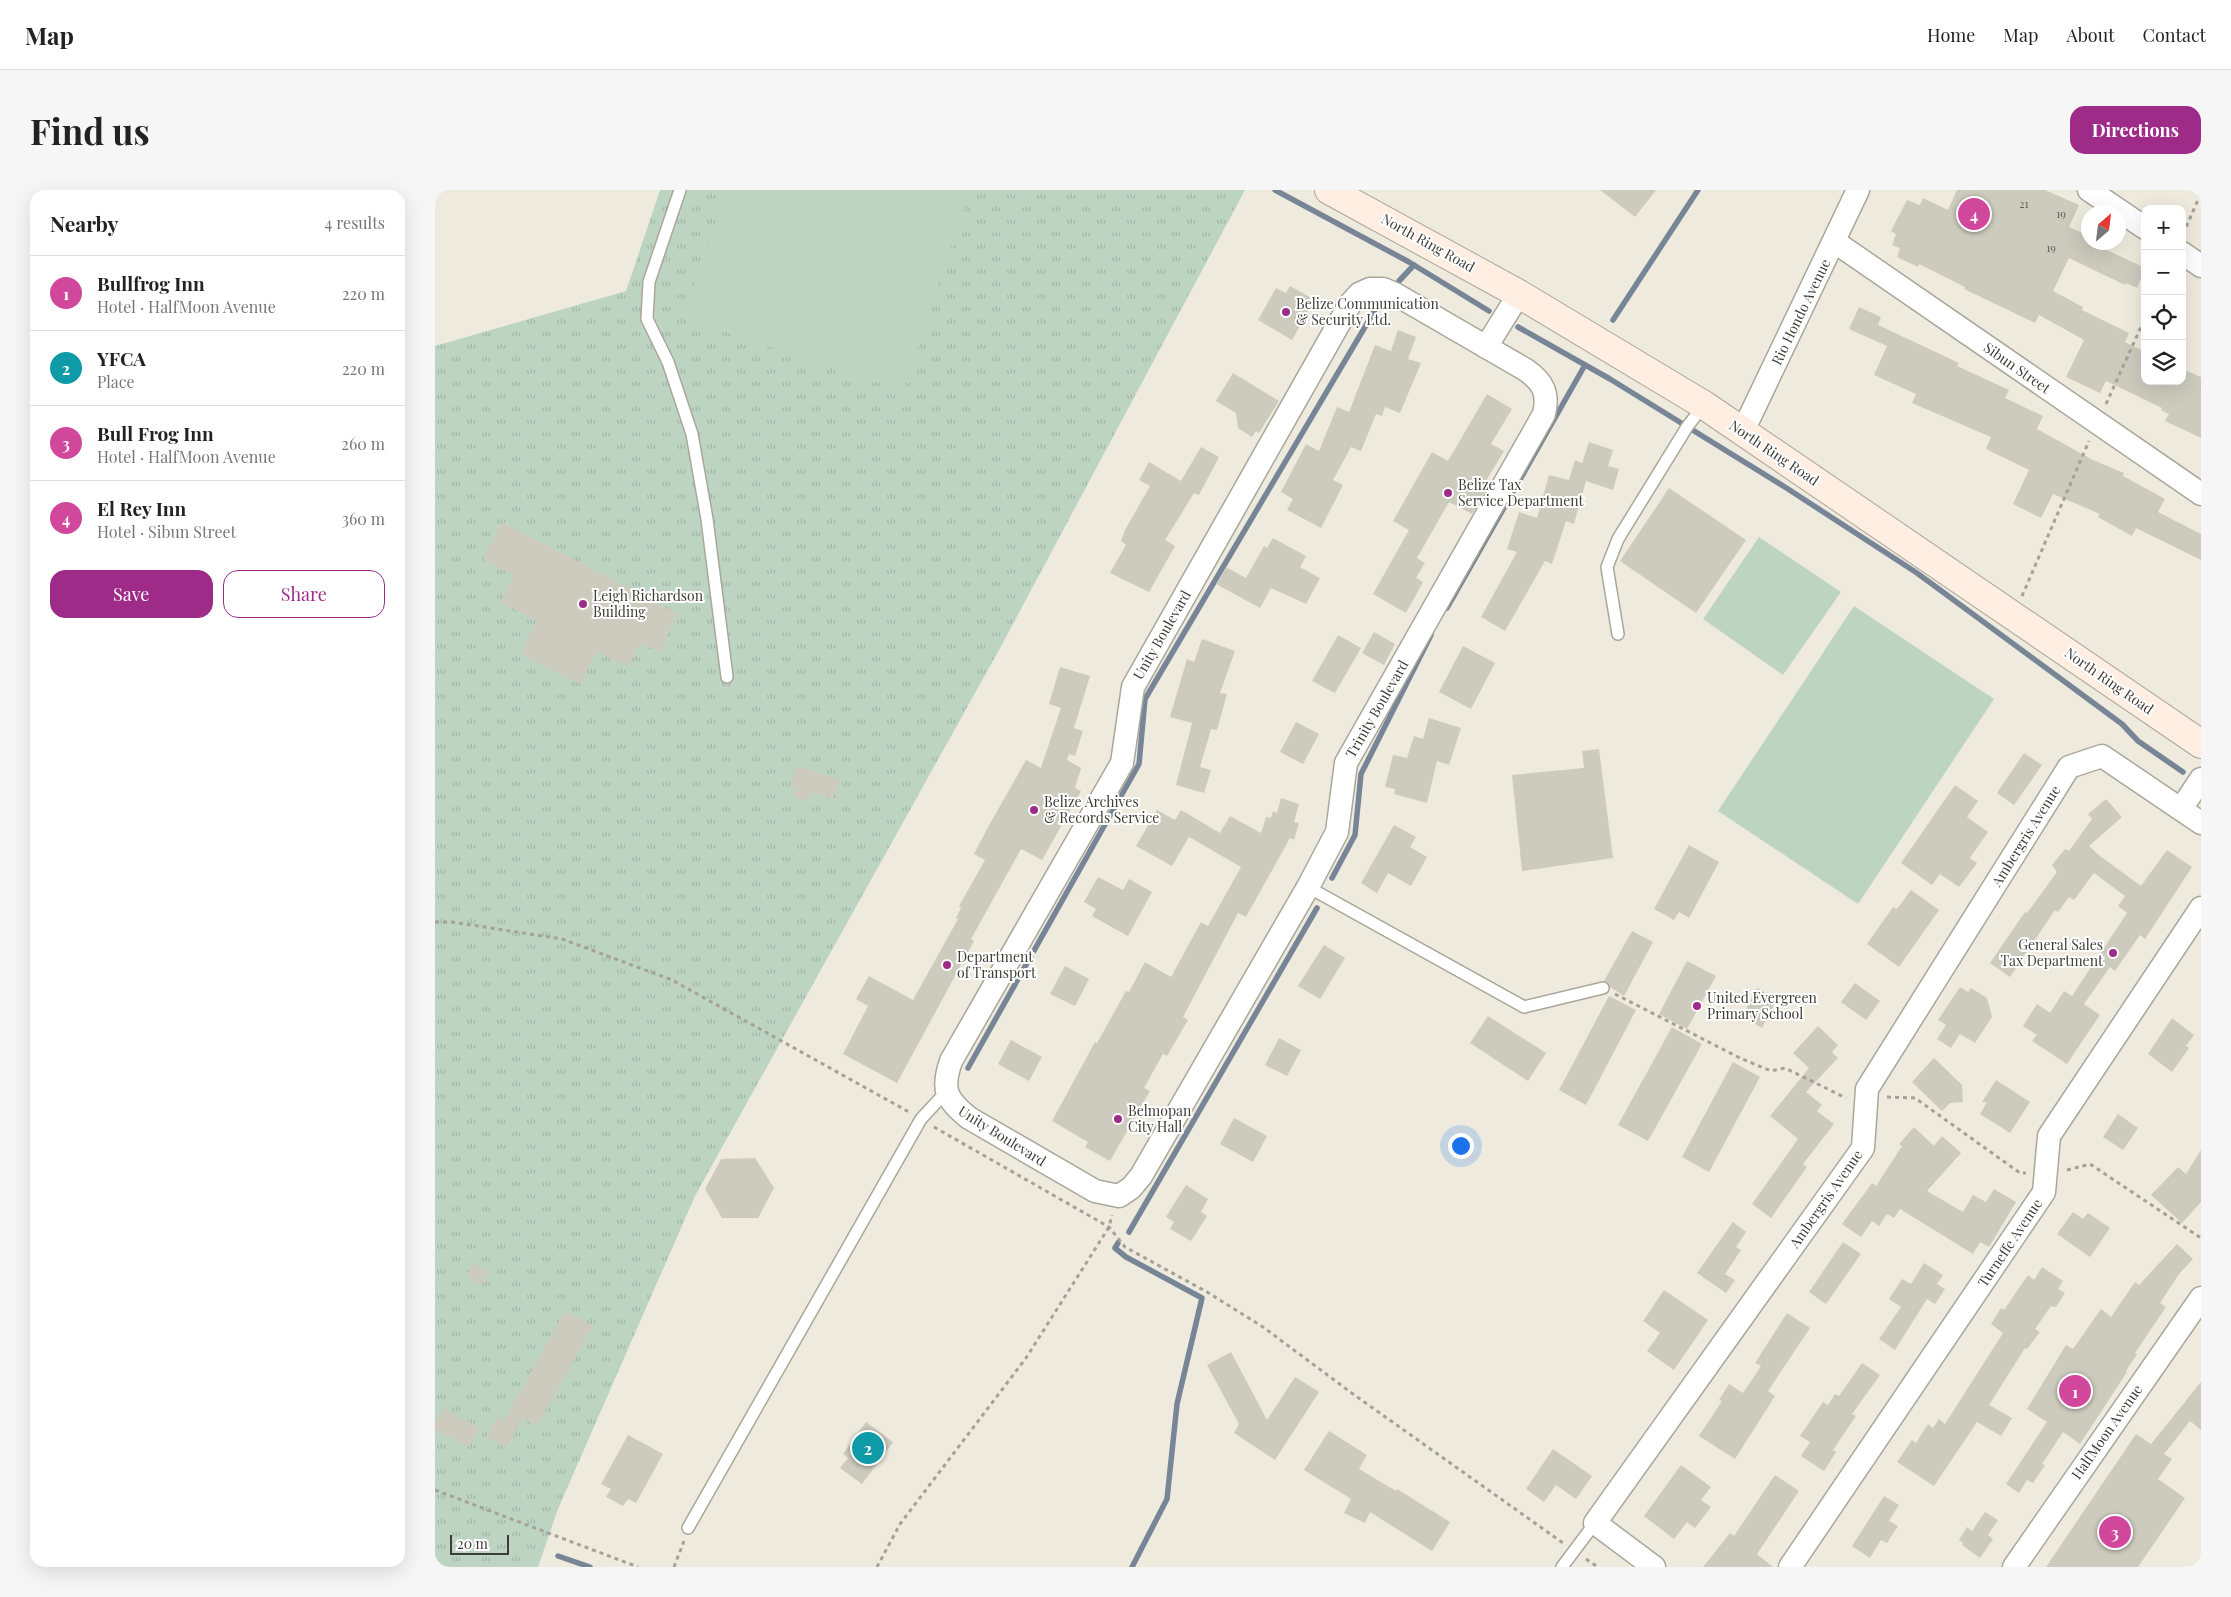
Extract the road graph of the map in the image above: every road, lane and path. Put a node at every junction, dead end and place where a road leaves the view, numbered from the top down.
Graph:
1 (680, 190) edge
2 (1329, 190) edge
3 (1857, 190) edge
4 (2089, 190) edge
5 (2201, 193) edge
6 (2141, 225) edge
7 (2186, 226) edge
8 (1835, 242) junction
9 (2186, 256) edge
10 (2201, 266) edge
11 (1519, 294) junction
12 (2141, 327) edge
13 (1486, 347) junction
14 (1704, 405) junction
15 (2097, 424) junction
16 (1743, 432) junction
17 (2201, 494) edge
18 (2011, 613) junction
19 (1618, 634) dead end
20 (727, 677) dead end
21 (2201, 744) edge
22 (2201, 779) edge
23 (2181, 809) junction
24 (2201, 823) edge
25 (1308, 887) junction
26 (2201, 908) edge
27 (435, 922) edge
28 (1603, 988) joint
29 (946, 1092) junction
30 (1867, 1097) junction
31 (921, 1119) junction
32 (2045, 1175) junction
33 (1119, 1196) junction
34 (1109, 1227) junction
35 (2201, 1238) edge
36 (2201, 1298) edge
37 (435, 1490) edge
38 (1595, 1523) junction
39 (688, 1528) joint
40 (1573, 1550) junction
41 (638, 1567) edge
42 (674, 1567) edge
43 (877, 1567) edge
44 (1562, 1567) edge
45 (1599, 1567) edge
46 (1654, 1567) edge
47 (1790, 1567) edge
48 (2014, 1567) edge

1 - 20 lane
2 - 11 main road, North Ring Road
3 - 8 street, Rio Hondo Avenue
4 - 6 street
5 - 7 path
8 - 15 street, Sibun Street
8 - 16 street, Rio Hondo Avenue
9 - 10 street
11 - 13 street
11 - 14 main road, North Ring Road
12 - 15 path
13 - 25 street, Trinity Boulevard
13 - 29 street, Unity Boulevard
14 - 16 main road, North Ring Road
14 - 19 lane
15 - 17 street, Sibun Street
15 - 18 path
16 - 18 main road, North Ring Road
18 - 21 main road, North Ring Road
22 - 23 street
23 - 24 street
23 - 30 street, Ambergris Avenue
25 - 28 lane
25 - 33 street, Trinity Boulevard
26 - 32 street, Turneffe Avenue
27 - 31 path
28 - 30 path
29 - 31 lane
29 - 33 street, Unity Boulevard
30 - 32 path
30 - 38 street, Ambergris Avenue
31 - 34 path
31 - 39 lane
32 - 35 path
32 - 47 street, Turneffe Avenue
33 - 34 path
34 - 40 path
34 - 43 path
36 - 48 street, HalfMoon Avenue
37 - 41 path
38 - 40 lane
38 - 46 street
39 - 42 path
40 - 44 lane
40 - 45 path

